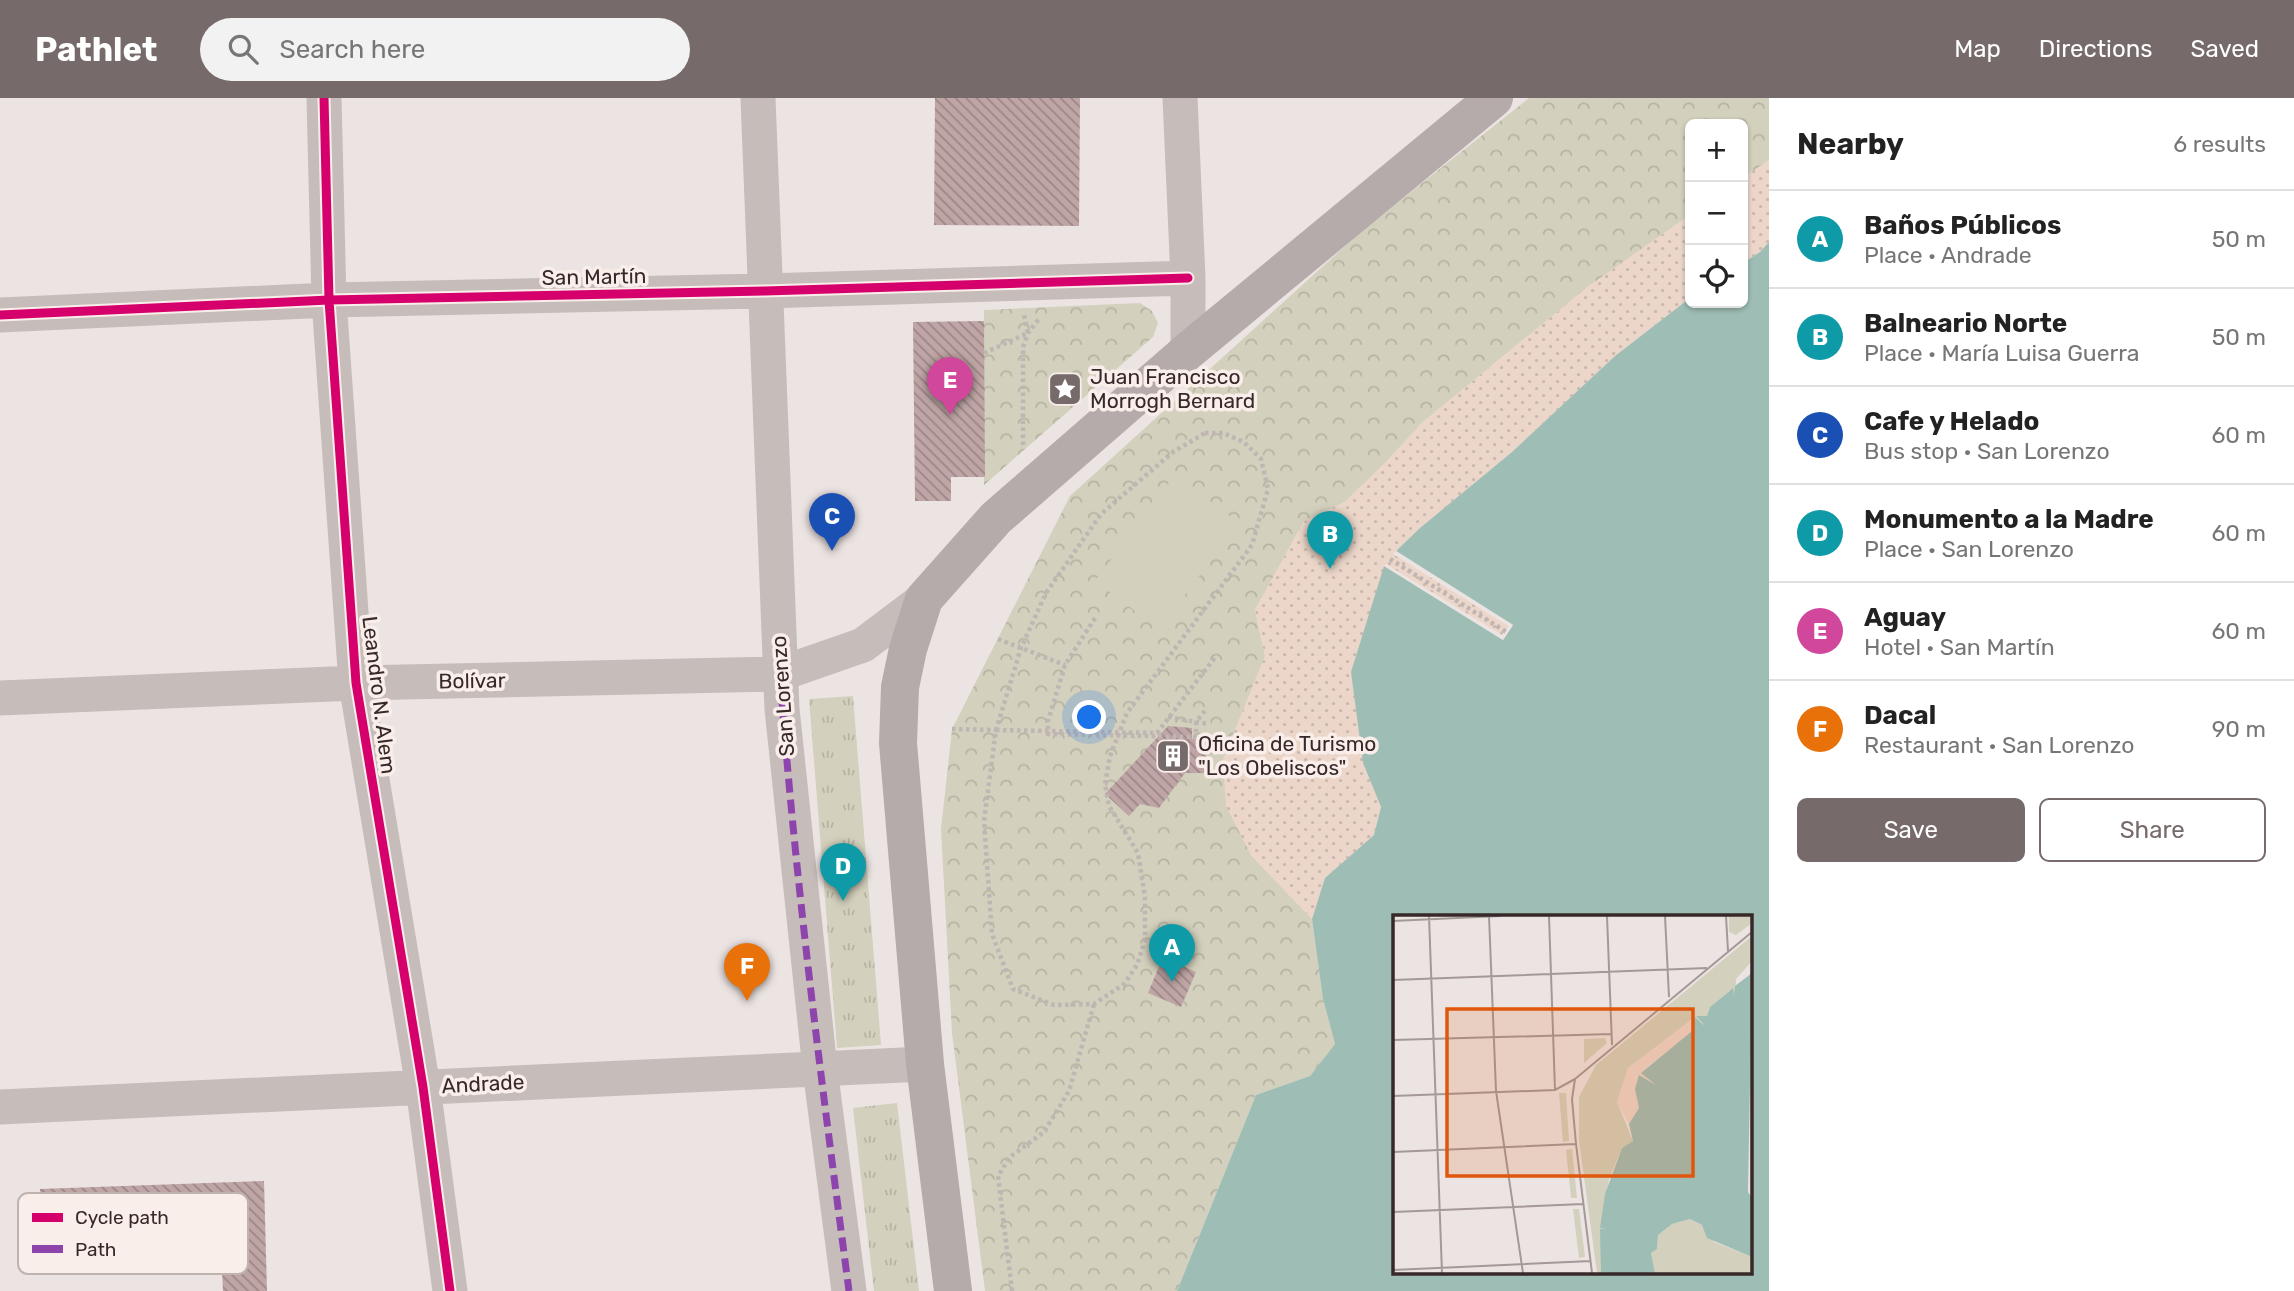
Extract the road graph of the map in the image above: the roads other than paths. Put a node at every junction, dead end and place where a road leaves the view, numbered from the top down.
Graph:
1 (324, 98) edge
2 (758, 98) edge
3 (1180, 98) edge
4 (1493, 98) edge
5 (1188, 278) junction
6 (765, 291) junction
7 (329, 300) junction
8 (0, 315) edge
9 (1188, 351) junction
10 (924, 600) junction
11 (780, 674) junction
12 (356, 683) junction
13 (0, 698) edge
14 (925, 1064) junction
15 (820, 1069) junction
16 (423, 1087) junction
17 (0, 1107) edge
18 (450, 1291) edge
19 (849, 1291) edge
20 (953, 1291) edge

1 - 7 street, Leandro N. Alem
2 - 6 street, San Lorenzo
3 - 5 street
4 - 9 main road
5 - 6 street, San Martín
5 - 9 street
6 - 7 street, San Martín
6 - 11 street, San Lorenzo
7 - 8 street, San Martín
7 - 12 street, Leandro N. Alem
9 - 10 main road
10 - 11 street, Bolívar
10 - 14 main road
11 - 12 street, Bolívar
11 - 15 street, San Lorenzo
12 - 13 street, Bolívar
12 - 16 street, Leandro N. Alem
14 - 15 street, Andrade
14 - 20 main road
15 - 16 street, Andrade
15 - 19 street, San Lorenzo
16 - 17 street, Andrade
16 - 18 street, Leandro N. Alem

